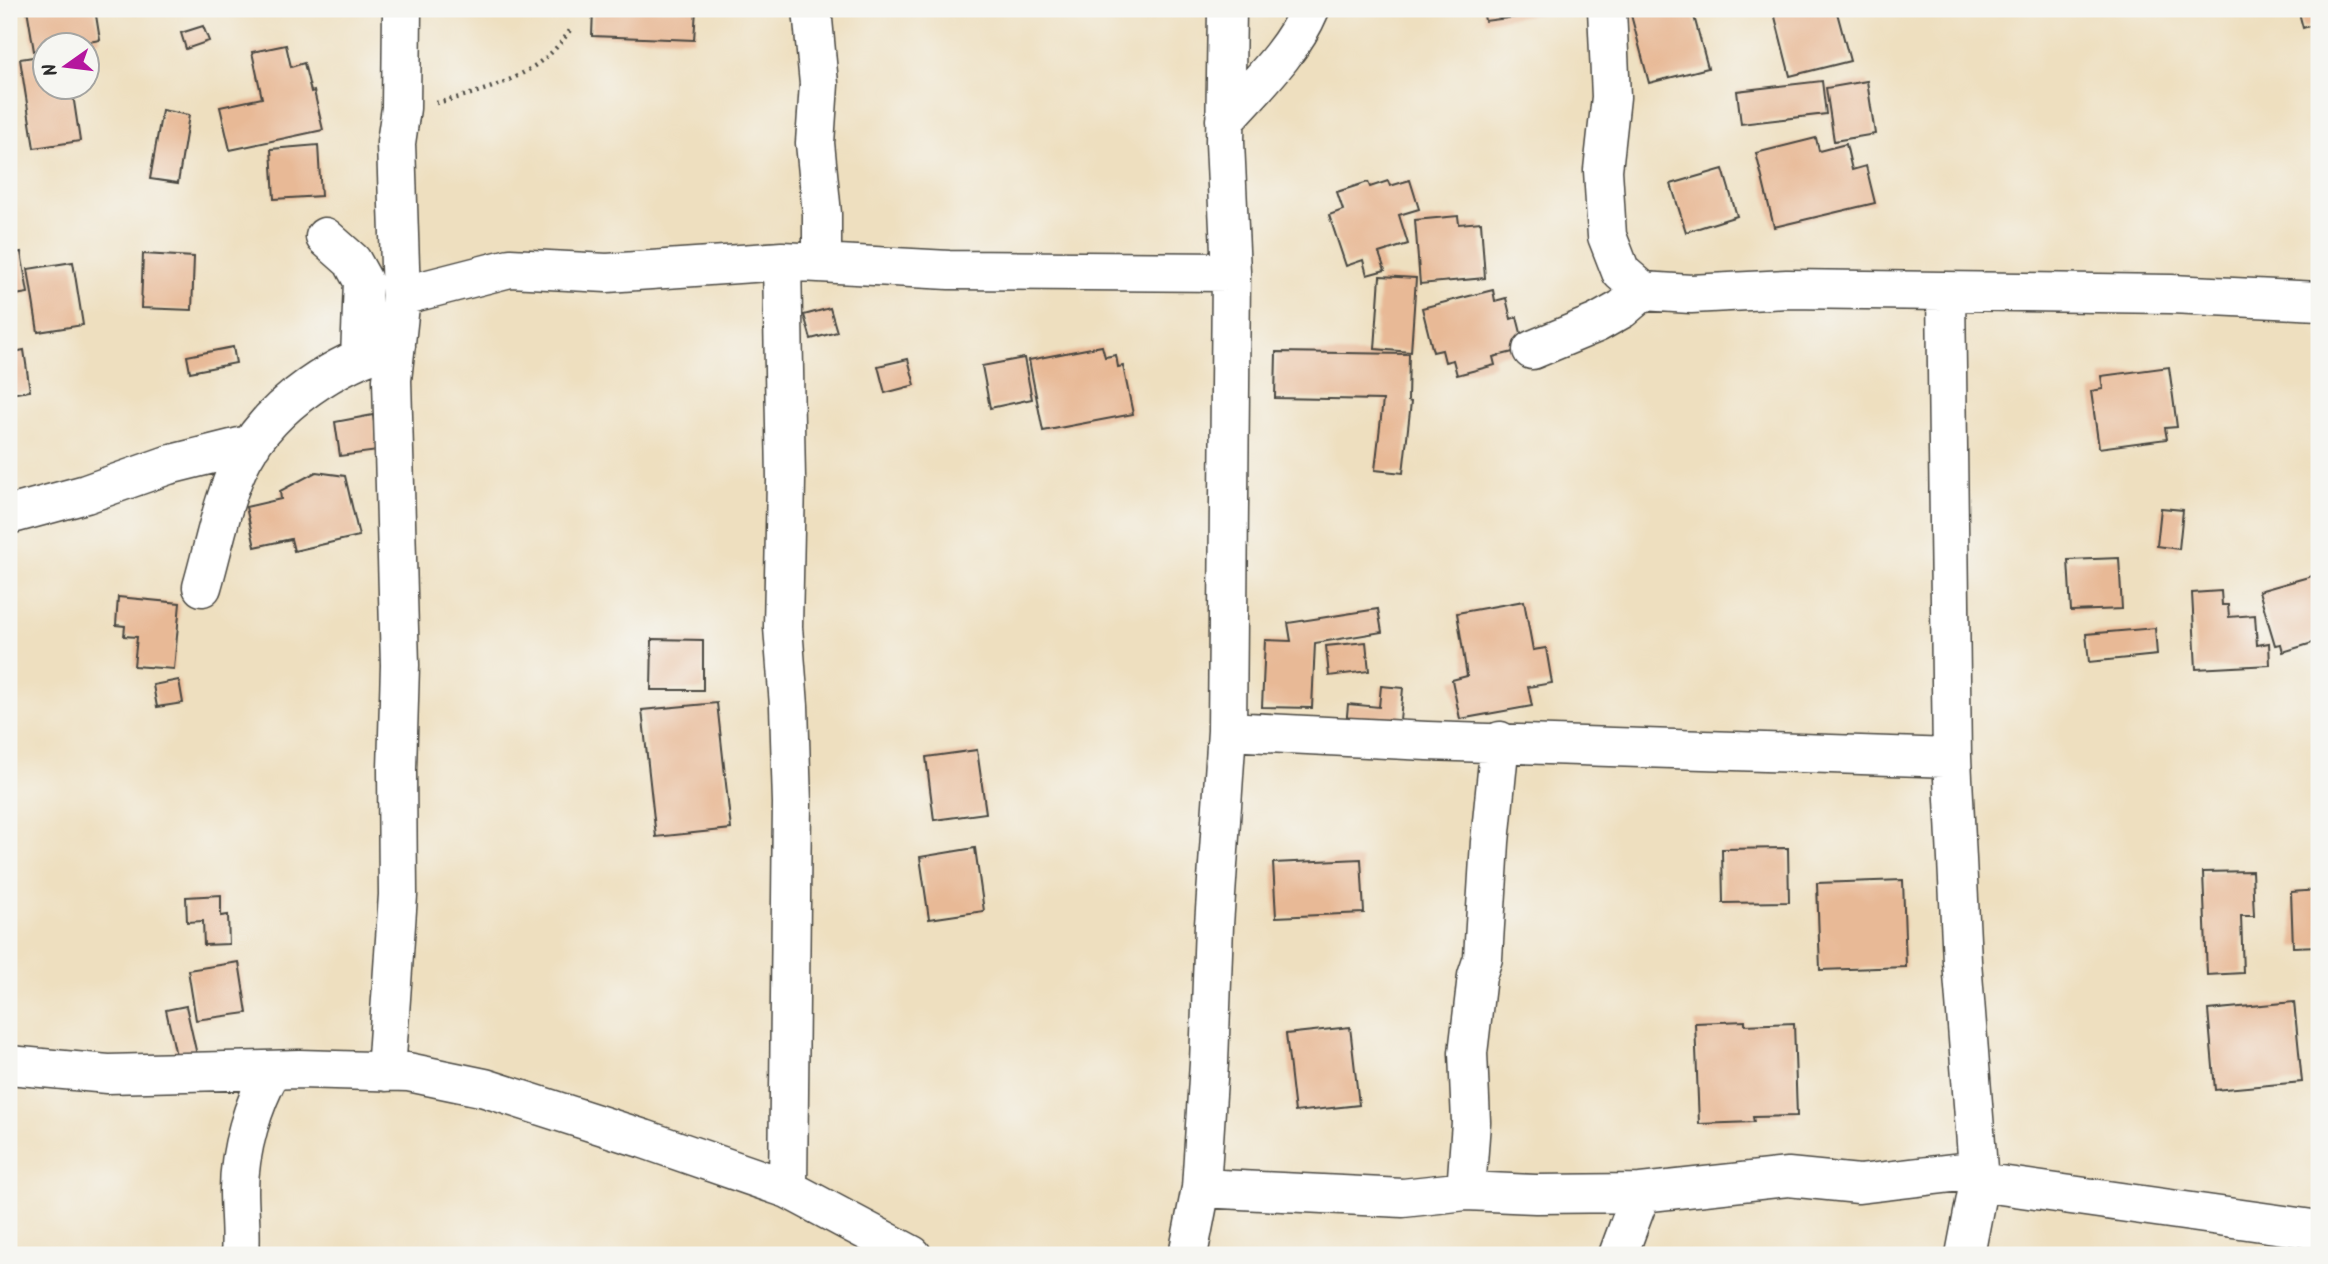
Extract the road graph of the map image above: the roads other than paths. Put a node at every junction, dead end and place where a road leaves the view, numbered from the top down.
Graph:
1 (402, 9) edge
2 (812, 9) edge
3 (1227, 9) edge
4 (1310, 9) edge
5 (1606, 9) edge
6 (1225, 120) junction
7 (325, 237) dead end
8 (782, 261) junction
9 (821, 263) junction
10 (1231, 272) junction
11 (1643, 291) junction
12 (1946, 292) junction
13 (401, 296) junction
14 (2319, 301) edge
15 (396, 345) junction
16 (1531, 350) dead end
17 (360, 358) junction
18 (252, 444) junction
19 (9, 515) edge
20 (202, 587) dead end
21 (1227, 732) junction
22 (1500, 741) junction
23 (1952, 758) junction
24 (9, 1065) edge
25 (272, 1070) junction
26 (386, 1072) junction
27 (1979, 1182) junction
28 (1201, 1188) junction
29 (788, 1189) junction
30 (1466, 1191) junction
31 (1641, 1193) junction
32 (2319, 1230) edge
33 (240, 1255) edge
34 (912, 1255) edge
35 (1188, 1255) edge
36 (1618, 1255) edge
37 (1965, 1255) edge

1 - 13 street
2 - 9 street
3 - 6 street
4 - 6 street
5 - 11 street
6 - 10 street
7 - 17 street
8 - 9 street
8 - 13 street
8 - 29 street
9 - 10 street
10 - 21 street
11 - 12 street
11 - 16 street
12 - 14 street
12 - 23 street
13 - 15 street
15 - 17 street
15 - 26 street
17 - 18 street
18 - 19 street
18 - 20 street
21 - 22 street
21 - 28 street
22 - 23 street
22 - 30 street
23 - 27 street
24 - 25 street
25 - 26 street
25 - 33 street
26 - 29 street
27 - 31 street
27 - 32 street
27 - 37 street
28 - 30 street
28 - 35 street
29 - 34 street
30 - 31 street
31 - 36 street

